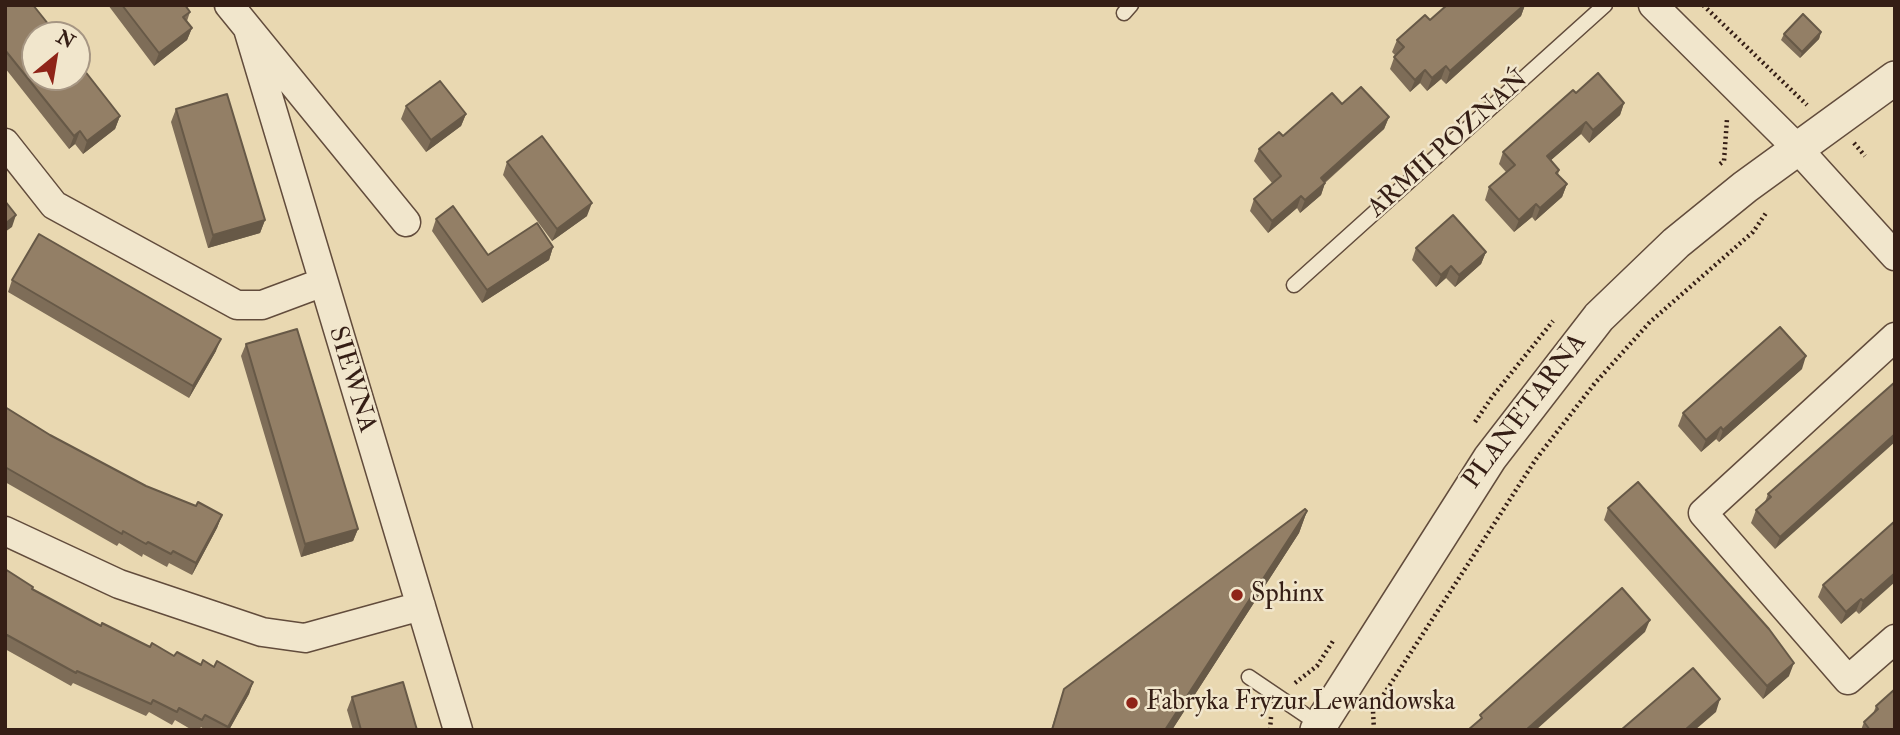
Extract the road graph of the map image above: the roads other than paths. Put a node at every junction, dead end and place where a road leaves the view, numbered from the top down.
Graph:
1 (229, 5) edge
2 (1605, 5) edge
3 (1653, 5) edge
4 (248, 29) junction
5 (1895, 78) edge
6 (5, 143) edge
7 (1797, 148) junction
8 (406, 222) dead end
9 (1895, 256) edge
10 (321, 283) junction
11 (1294, 285) dead end
12 (1895, 337) edge
13 (5, 531) edge
14 (421, 606) junction
15 (1895, 639) edge
16 (1249, 677) dead end
17 (1321, 728) edge
18 (457, 730) edge

1 - 4 street, SIEWNA
2 - 11 lane, ARMII POZNAŃ
3 - 7 street
4 - 8 street, SIEWNA
4 - 10 street, SIEWNA
5 - 7 street, PLANETARNA
6 - 10 street
7 - 9 street
7 - 17 street, PLANETARNA
10 - 14 street, SIEWNA
12 - 15 street
13 - 14 street
14 - 18 street, SIEWNA
16 - 17 lane

